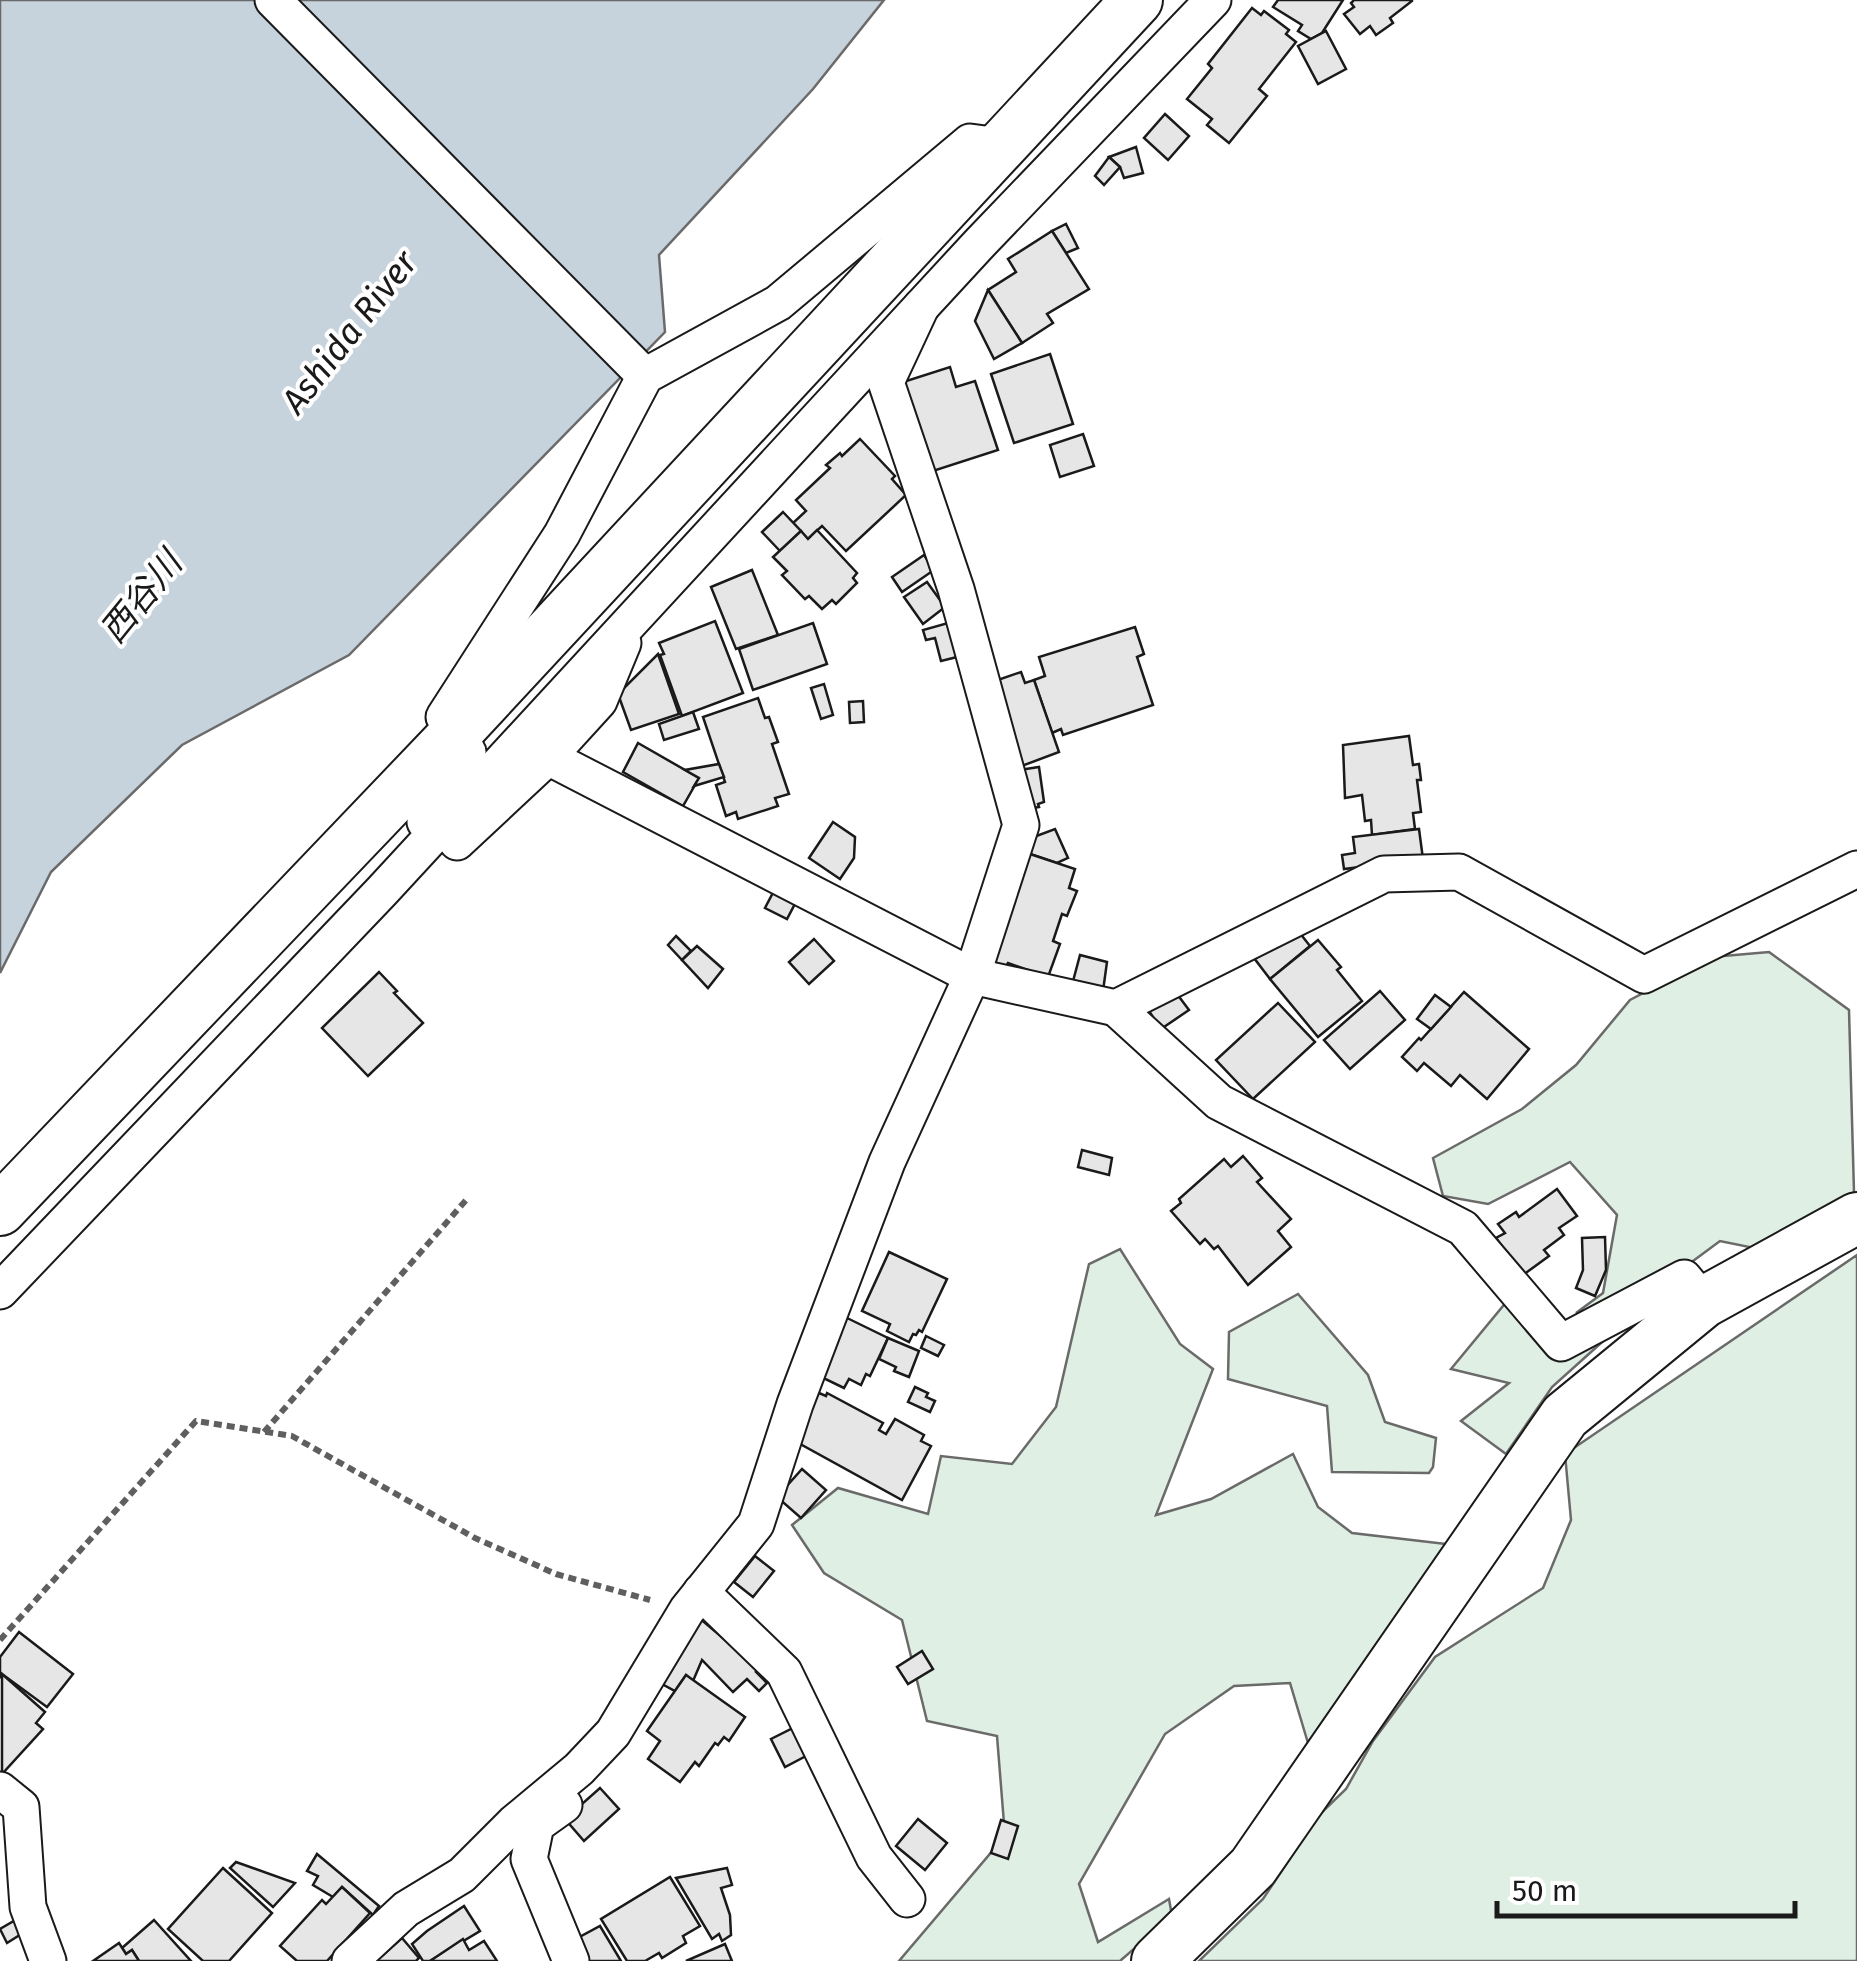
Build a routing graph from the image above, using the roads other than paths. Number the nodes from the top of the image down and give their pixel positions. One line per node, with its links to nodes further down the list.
1 (273, 0): 6 (street)
2 (1137, 0): 4 (street)
3 (1213, 0): 5 (street)
4 (1000, 146): 6 (street); 8 (street)
5 (921, 307): 7 (street); 12 (street)
6 (645, 376): 8 (street)
7 (632, 621): 9 (street); 11 (street)
8 (454, 735): 11 (street); 14 (street)
9 (548, 757): 11 (street); 12 (street)
10 (1857, 869): 13 (street)
11 (382, 892): 16 (street)
12 (972, 976): 13 (street); 18 (street)
13 (1116, 1008): 17 (street)
14 (0, 1210)
15 (1857, 1218): 17 (street)
16 (0, 1291)
17 (1704, 1302): 25 (street)
18 (701, 1592): 19 (street); 21 (street)
19 (578, 1770): 23 (street); 24 (street)
20 (0, 1790): 22 (street)
21 (907, 1898)
22 (48, 1961)
23 (350, 1961)
24 (571, 1961)
25 (1157, 1961)

